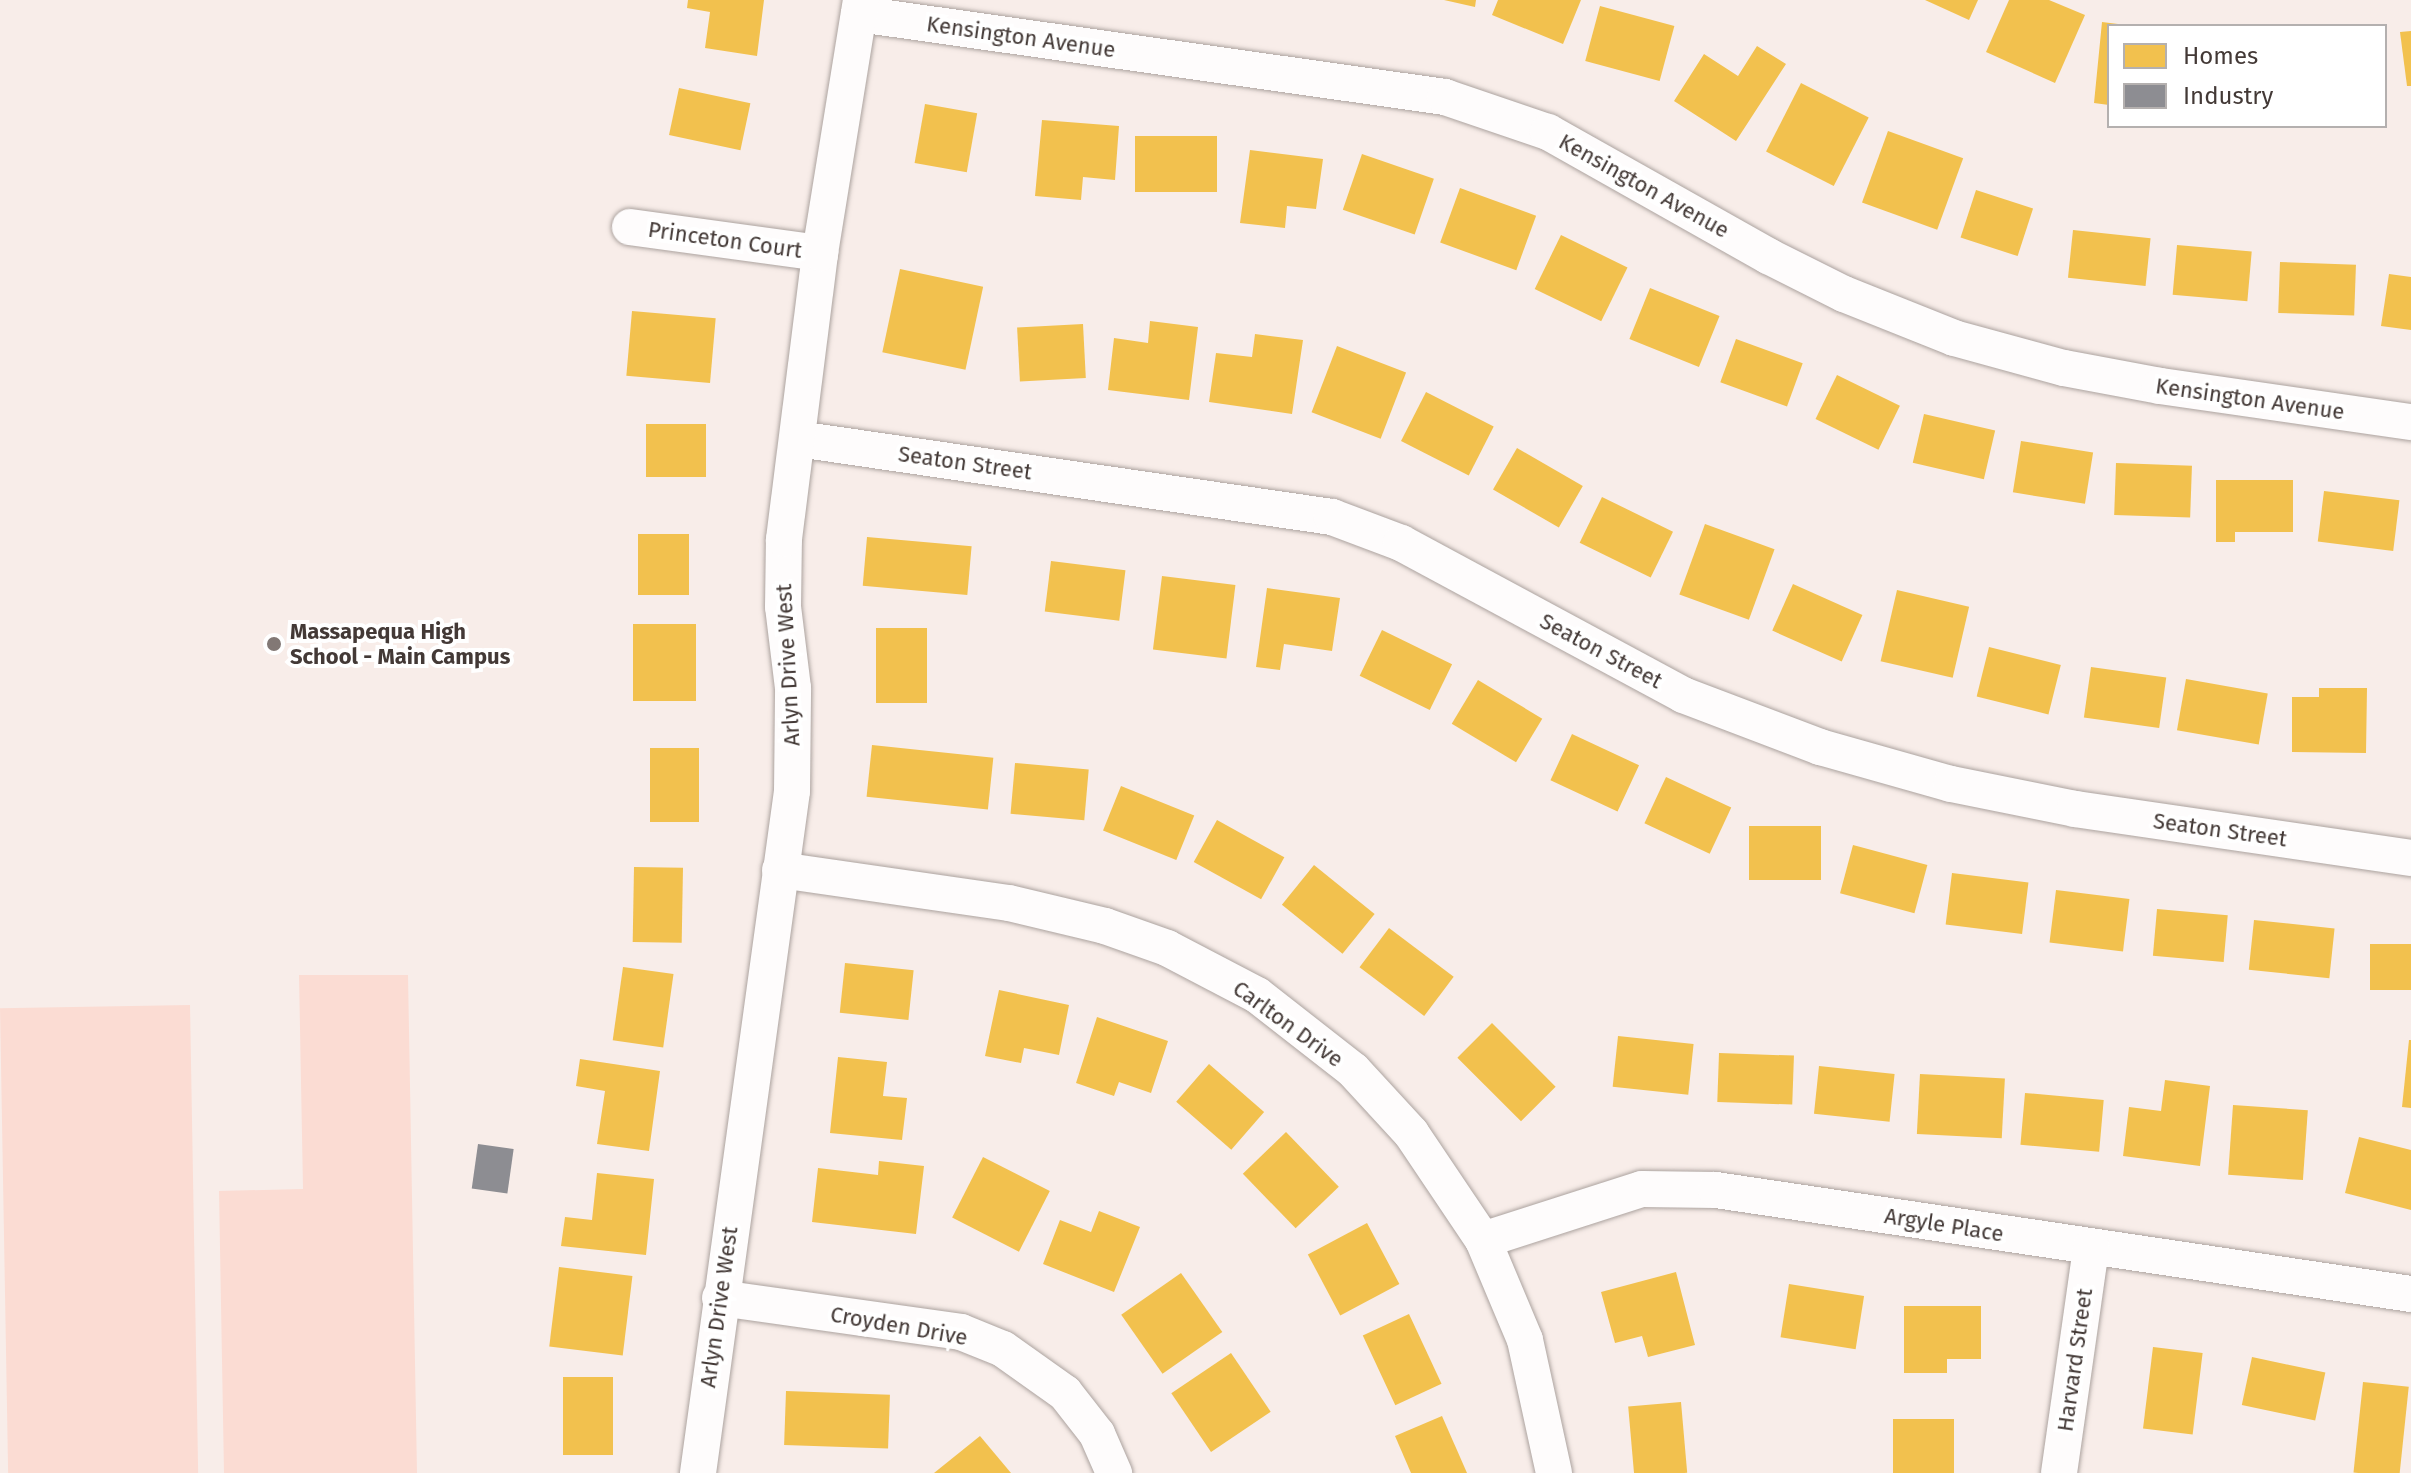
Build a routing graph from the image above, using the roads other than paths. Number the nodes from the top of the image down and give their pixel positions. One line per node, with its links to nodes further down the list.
1 (860, 7): 3 (street, Arlyn Drive West); 4 (street, Kensington Avenue)
2 (630, 227): 3 (street, Princeton Court)
3 (820, 253): 5 (street, Arlyn Drive West)
4 (2411, 422)
5 (798, 439): 6 (street, Seaton Street); 7 (street, Arlyn Drive West)
6 (2411, 858)
7 (780, 870): 8 (street, Carlton Drive); 11 (street, Arlyn Drive West)
8 (1483, 1240): 9 (street, Argyle Place); 14 (street, Carlton Drive)
9 (2091, 1247): 10 (street, Argyle Place); 15 (street, Harvard Street)
10 (2411, 1294)
11 (720, 1298): 12 (street, Arlyn Drive West); 13 (street, Croyden Drive)
12 (698, 1473)
13 (1114, 1473)
14 (1554, 1473)
15 (2059, 1473)

